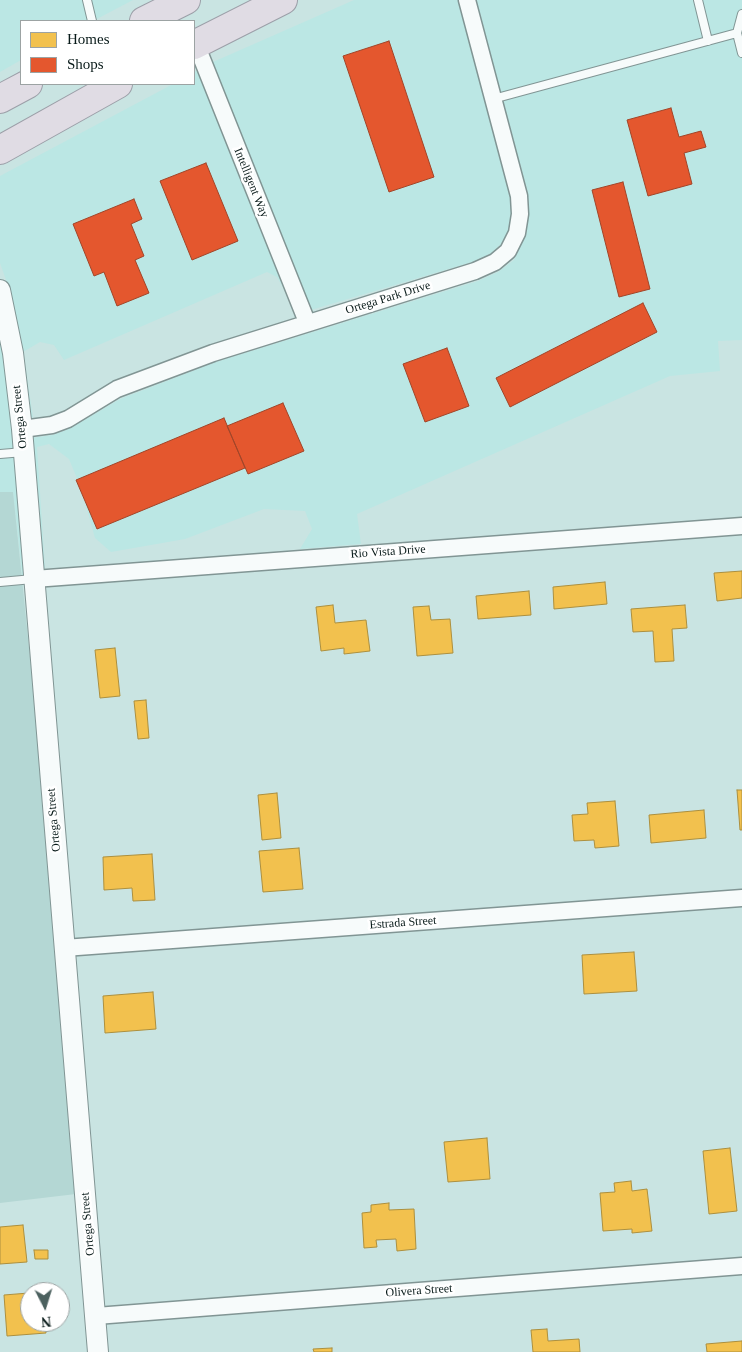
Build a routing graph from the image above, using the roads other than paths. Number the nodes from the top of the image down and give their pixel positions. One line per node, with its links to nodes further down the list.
1 (86, 0): 7 (lane)
2 (283, 0): 11 (highway)
3 (467, 0): 16 (street, Ortega Park Drive)
4 (698, 0): 10 (lane)
5 (176, 2): 8 (highway)
6 (742, 14): 9 (lane)
7 (92, 20)
8 (146, 20)
9 (736, 33): 10 (lane); 12 (lane)
10 (708, 41): 16 (lane)
11 (195, 45): 19 (street, Intelligent Way)
12 (742, 53)
13 (26, 85): 15 (highway)
14 (116, 85): 17 (highway)
15 (0, 99)
16 (494, 99): 19 (street, Ortega Park Drive)
17 (0, 150)
18 (0, 290): 20 (street, Ortega Street)
19 (307, 322): 20 (street, Ortega Park Drive)
20 (22, 429): 21 (street, Ortega Street)
21 (24, 452): 22 (lane); 24 (street, Ortega Street)
22 (0, 454)
23 (742, 526): 24 (street, Rio Vista Drive)
24 (34, 579): 25 (lane); 27 (street, Ortega Street)
25 (0, 582)
26 (742, 898): 27 (street, Estrada Street)
27 (64, 948): 29 (street, Ortega Street)
28 (742, 1266): 29 (street, Olivera Street)
29 (96, 1316): 30 (street, Ortega Street)
30 (98, 1352)

